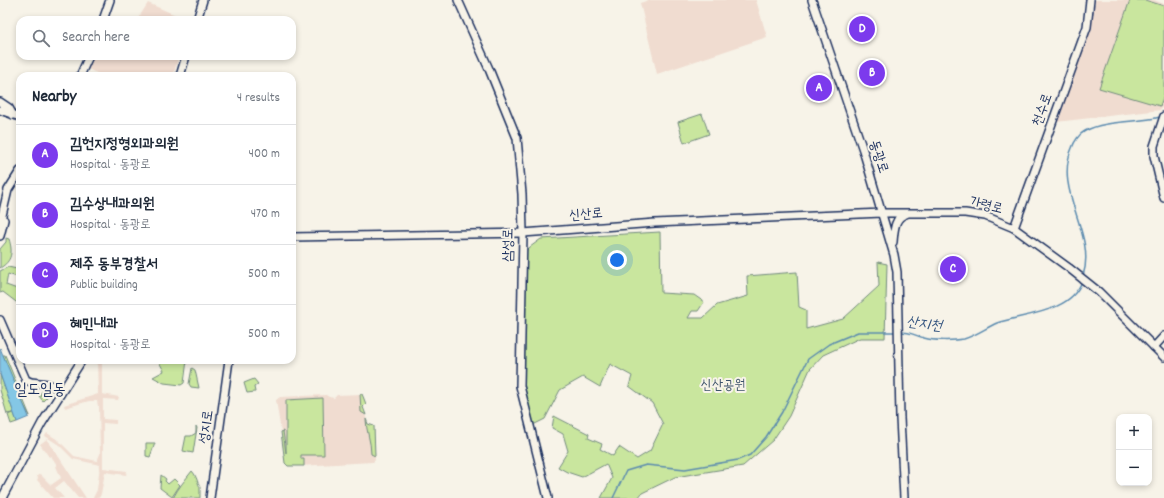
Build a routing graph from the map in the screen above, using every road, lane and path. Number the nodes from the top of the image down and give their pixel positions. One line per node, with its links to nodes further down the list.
1 (110, 0): 6 (main road)
2 (203, 0): 7 (main road)
3 (458, 0): 23 (main road, 삼성로)
4 (812, 0): 19 (main road, 동광로)
5 (1090, 0): 22 (main road, 천수로)
6 (104, 16)
7 (198, 16)
8 (87, 60): 10 (main road)
9 (185, 60): 11 (main road)
10 (82, 72)
11 (181, 72)
12 (0, 102): 14 (main road)
13 (0, 110): 14 (main road)
14 (16, 116)
15 (1164, 116): 18 (main road)
16 (16, 177): 17 (main road)
17 (10, 187): 21 (main road); 24 (main road)
18 (1164, 198)
19 (882, 213): 20 (main road, 가령로); 23 (main road, 신산로); 26 (main road, 동광로)
20 (913, 213): 22 (main road, 가령로); 26 (main road)
21 (0, 224)
22 (1014, 228): 29 (main road, 가령로)
23 (523, 232): 25 (main road, 신산로); 40 (main road, 삼성로)
24 (0, 236)
25 (296, 237)
26 (892, 246): 41 (main road, 동광로)
27 (0, 320): 30 (main road)
28 (1164, 336): 29 (main road)
29 (1154, 347): 31 (main road)
30 (16, 357)
31 (1164, 357)
32 (19, 364): 37 (main road)
33 (76, 364): 36 (main road)
34 (80, 364): 36 (main road)
35 (228, 364): 39 (main road, 성지로)
36 (70, 378): 37 (main road)
37 (62, 390): 38 (main road)
38 (2, 498)
39 (210, 498)
40 (548, 498)
41 (904, 498)

